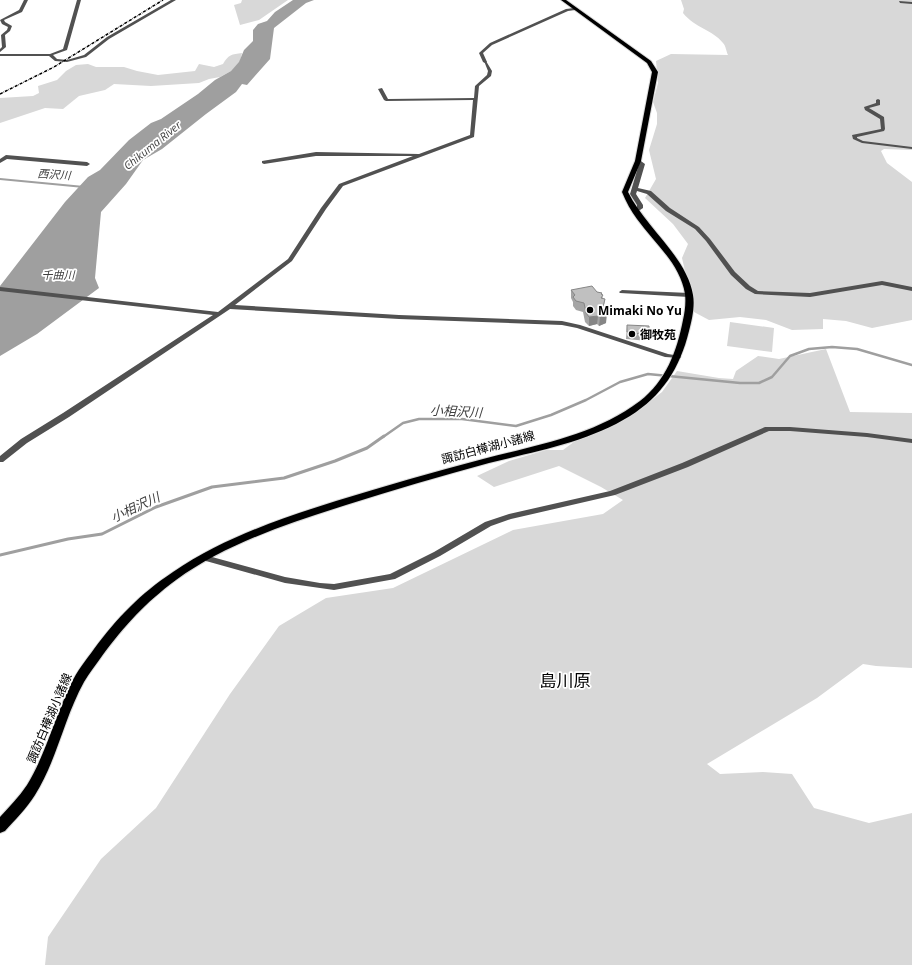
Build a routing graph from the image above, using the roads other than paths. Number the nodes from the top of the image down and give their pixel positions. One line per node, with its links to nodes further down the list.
1 (26, 0): 8 (street)
2 (79, 0): 10 (street)
3 (174, 0): 10 (street)
4 (563, 0): 7 (main road, 諏訪白樺湖小諸線)
5 (900, 2): 6 (street)
6 (912, 3)
7 (574, 9): 12 (street); 18 (main road, 諏訪白樺湖小諸線)
8 (0, 51)
9 (0, 55): 10 (street)
10 (50, 55)
11 (380, 90): 12 (street)
12 (476, 100): 15 (street)
13 (878, 100): 14 (street)
14 (912, 148)
15 (420, 155): 17 (street); 26 (street)
16 (0, 161): 19 (street)
17 (264, 162)
18 (638, 162): 20 (street); 21 (main road, 諏訪白樺湖小諸線)
19 (87, 164)
20 (636, 189): 21 (street); 23 (street)
21 (635, 211): 25 (main road, 諏訪白樺湖小諸線)
22 (0, 289): 27 (street)
23 (912, 289)
24 (622, 292): 25 (street)
25 (689, 295): 28 (main road, 諏訪白樺湖小諸線)
26 (228, 307): 27 (street); 28 (street)
27 (219, 314): 30 (street)
28 (678, 357): 31 (main road, 諏訪白樺湖小諸線)
29 (912, 441): 31 (street)
30 (0, 460)
31 (206, 556): 32 (main road, 諏訪白樺湖小諸線)
32 (0, 827)

